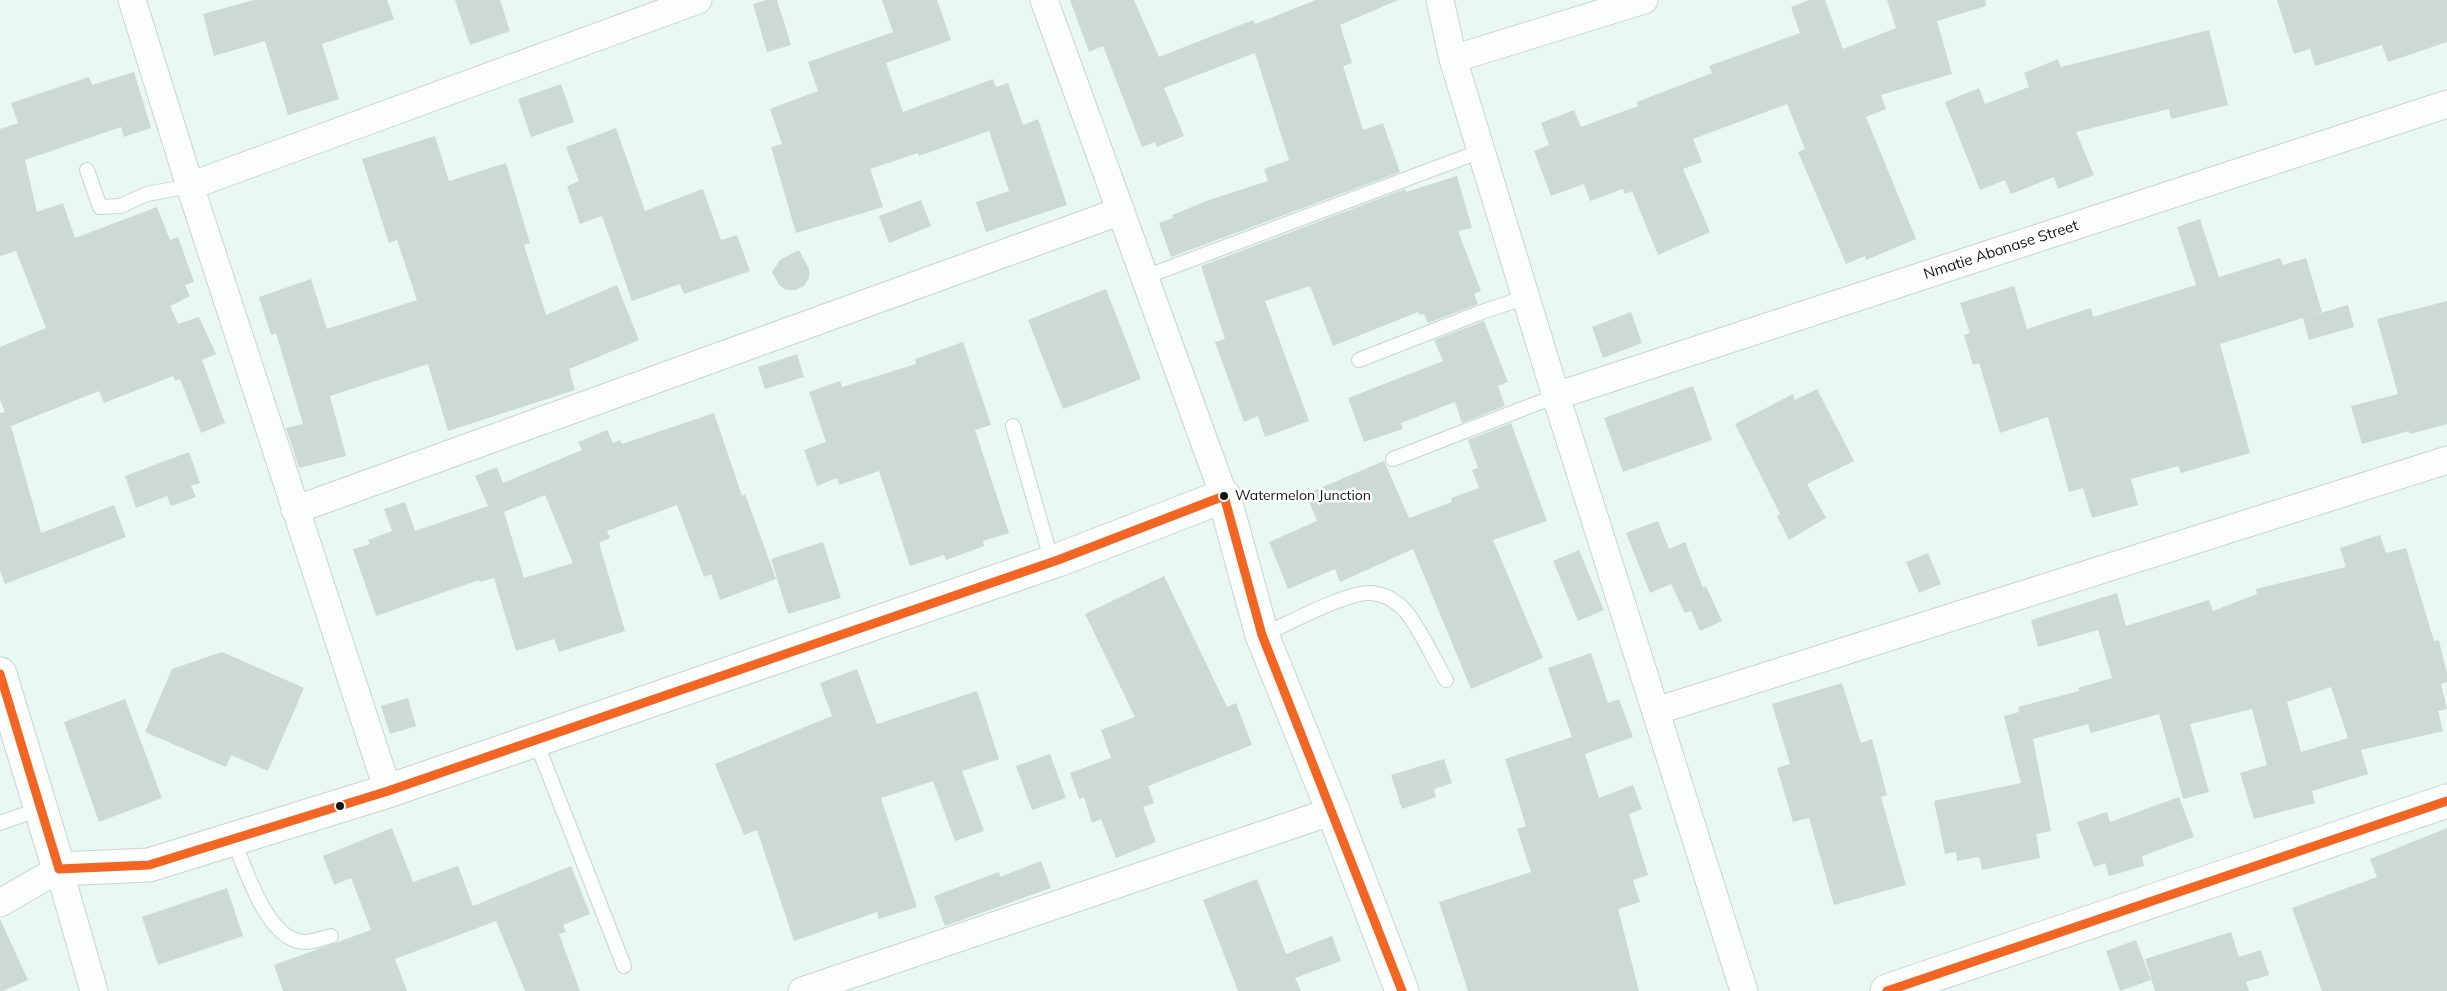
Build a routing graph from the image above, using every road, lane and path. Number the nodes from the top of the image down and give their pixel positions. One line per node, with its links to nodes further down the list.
1 (132, 0): 10 (street)
2 (698, 0): 10 (street)
3 (1044, 0): 11 (street)
4 (1440, 0): 6 (street)
5 (1644, 0): 6 (street)
6 (1453, 59): 8 (street)
7 (2447, 104): 15 (street, Nmatie Abonase Street)
8 (1481, 151): 12 (lane); 13 (street)
9 (87, 170): 10 (lane)
10 (190, 186): 20 (street)
11 (1121, 211): 12 (street); 20 (street)
12 (1145, 278): 19 (street)
13 (1526, 297): 14 (lane); 15 (street)
14 (1359, 360)
15 (1556, 396): 17 (lane); 25 (street)
16 (1013, 426): 21 (lane)
17 (1393, 459)
18 (2447, 460): 25 (street)
19 (1224, 496): 21 (street); 22 (street)
20 (295, 510): 27 (street)
21 (1052, 562): 26 (street)
22 (1262, 635): 24 (lane); 30 (street)
23 (0, 674): 29 (street)
24 (1446, 680)
25 (1656, 711): 40 (street)
26 (535, 739): 27 (street); 36 (lane)
27 (388, 791): 32 (street)
28 (2447, 801): 41 (street)
29 (41, 808): 31 (lane); 33 (street)
30 (1333, 811): 38 (street); 39 (street)
31 (0, 823)
32 (233, 839): 33 (street); 35 (lane)
33 (59, 869): 34 (street); 37 (street)
34 (0, 903)
35 (331, 936)
36 (624, 966)
37 (94, 991)
38 (802, 991)
39 (1402, 991)
40 (1744, 991)
41 (1887, 991)

